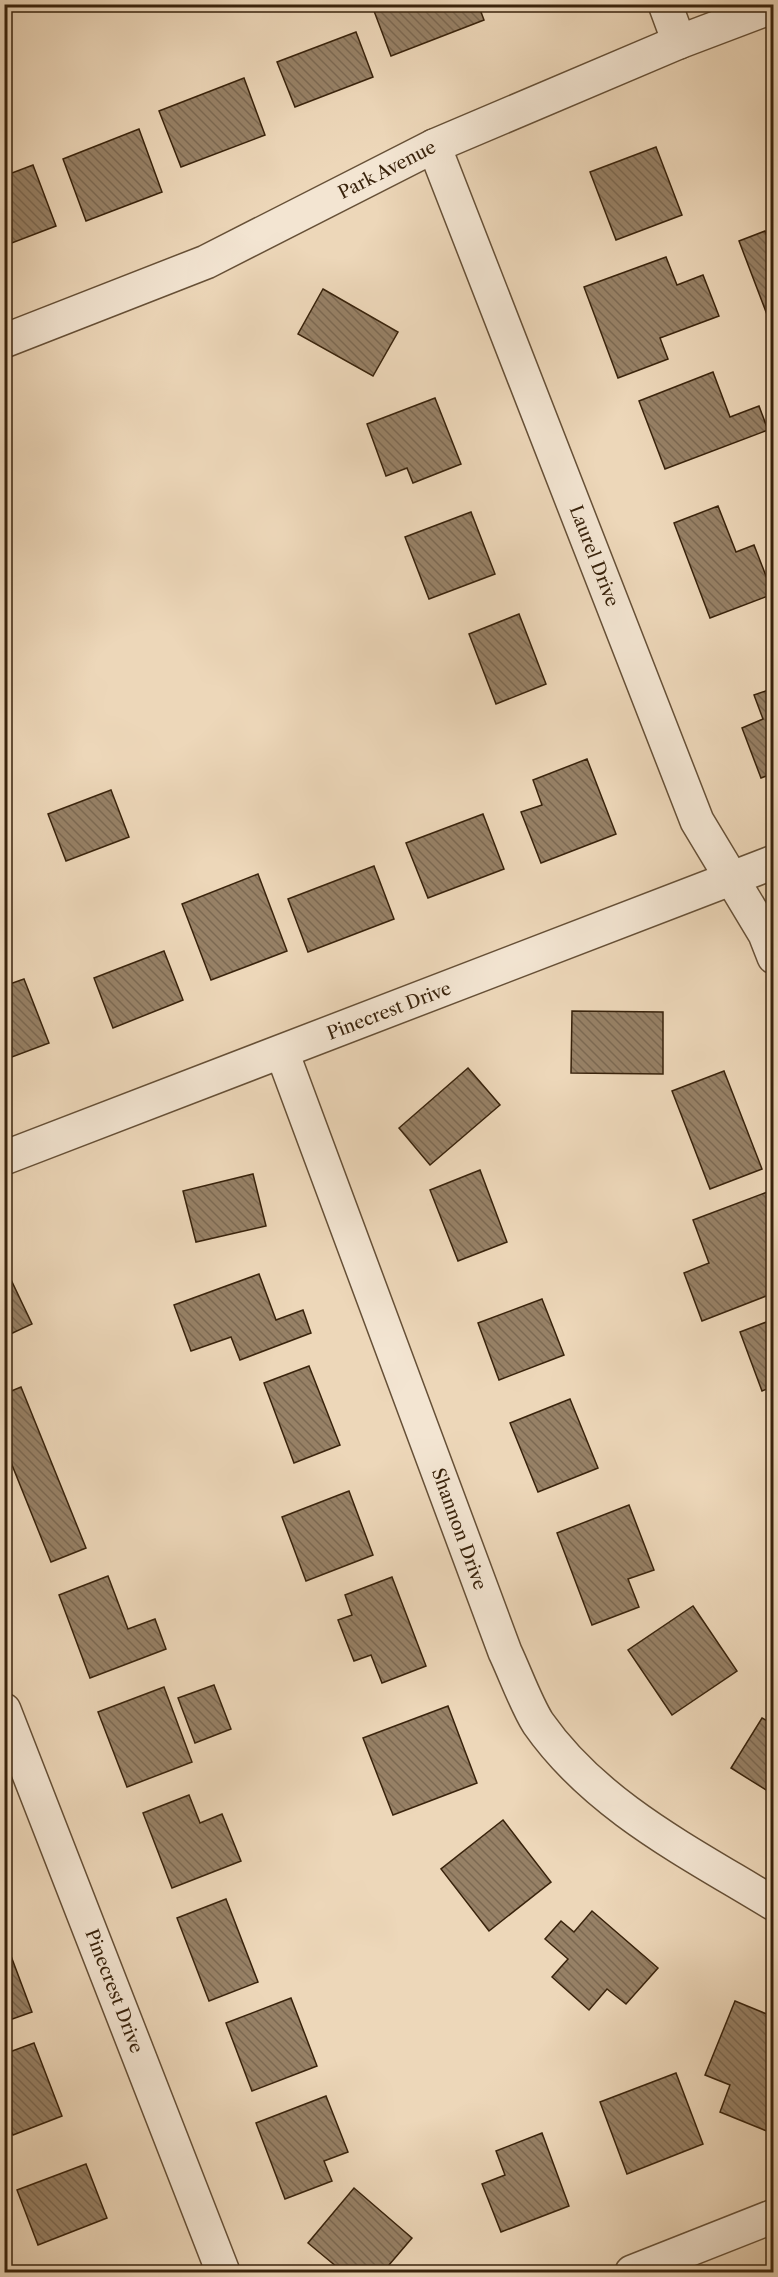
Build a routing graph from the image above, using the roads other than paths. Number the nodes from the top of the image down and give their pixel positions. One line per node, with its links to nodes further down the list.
1 (665, 4): 3 (street)
2 (774, 6): 3 (street, Park Avenue)
3 (679, 42): 4 (street, Park Avenue)
4 (434, 146): 5 (street, Park Avenue); 7 (street, Laurel Drive)
5 (4, 341)
6 (774, 862): 7 (street, Pinecrest Drive)
7 (731, 878): 8 (street, Laurel Drive); 9 (street, Pinecrest Drive)
8 (774, 957)
9 (282, 1052): 10 (street, Pinecrest Drive); 12 (street, Shannon Drive)
10 (4, 1158)
11 (4, 1710): 14 (street, Pinecrest Drive)
12 (774, 1904)
13 (774, 2216): 15 (street)
14 (223, 2272)
15 (632, 2272)

